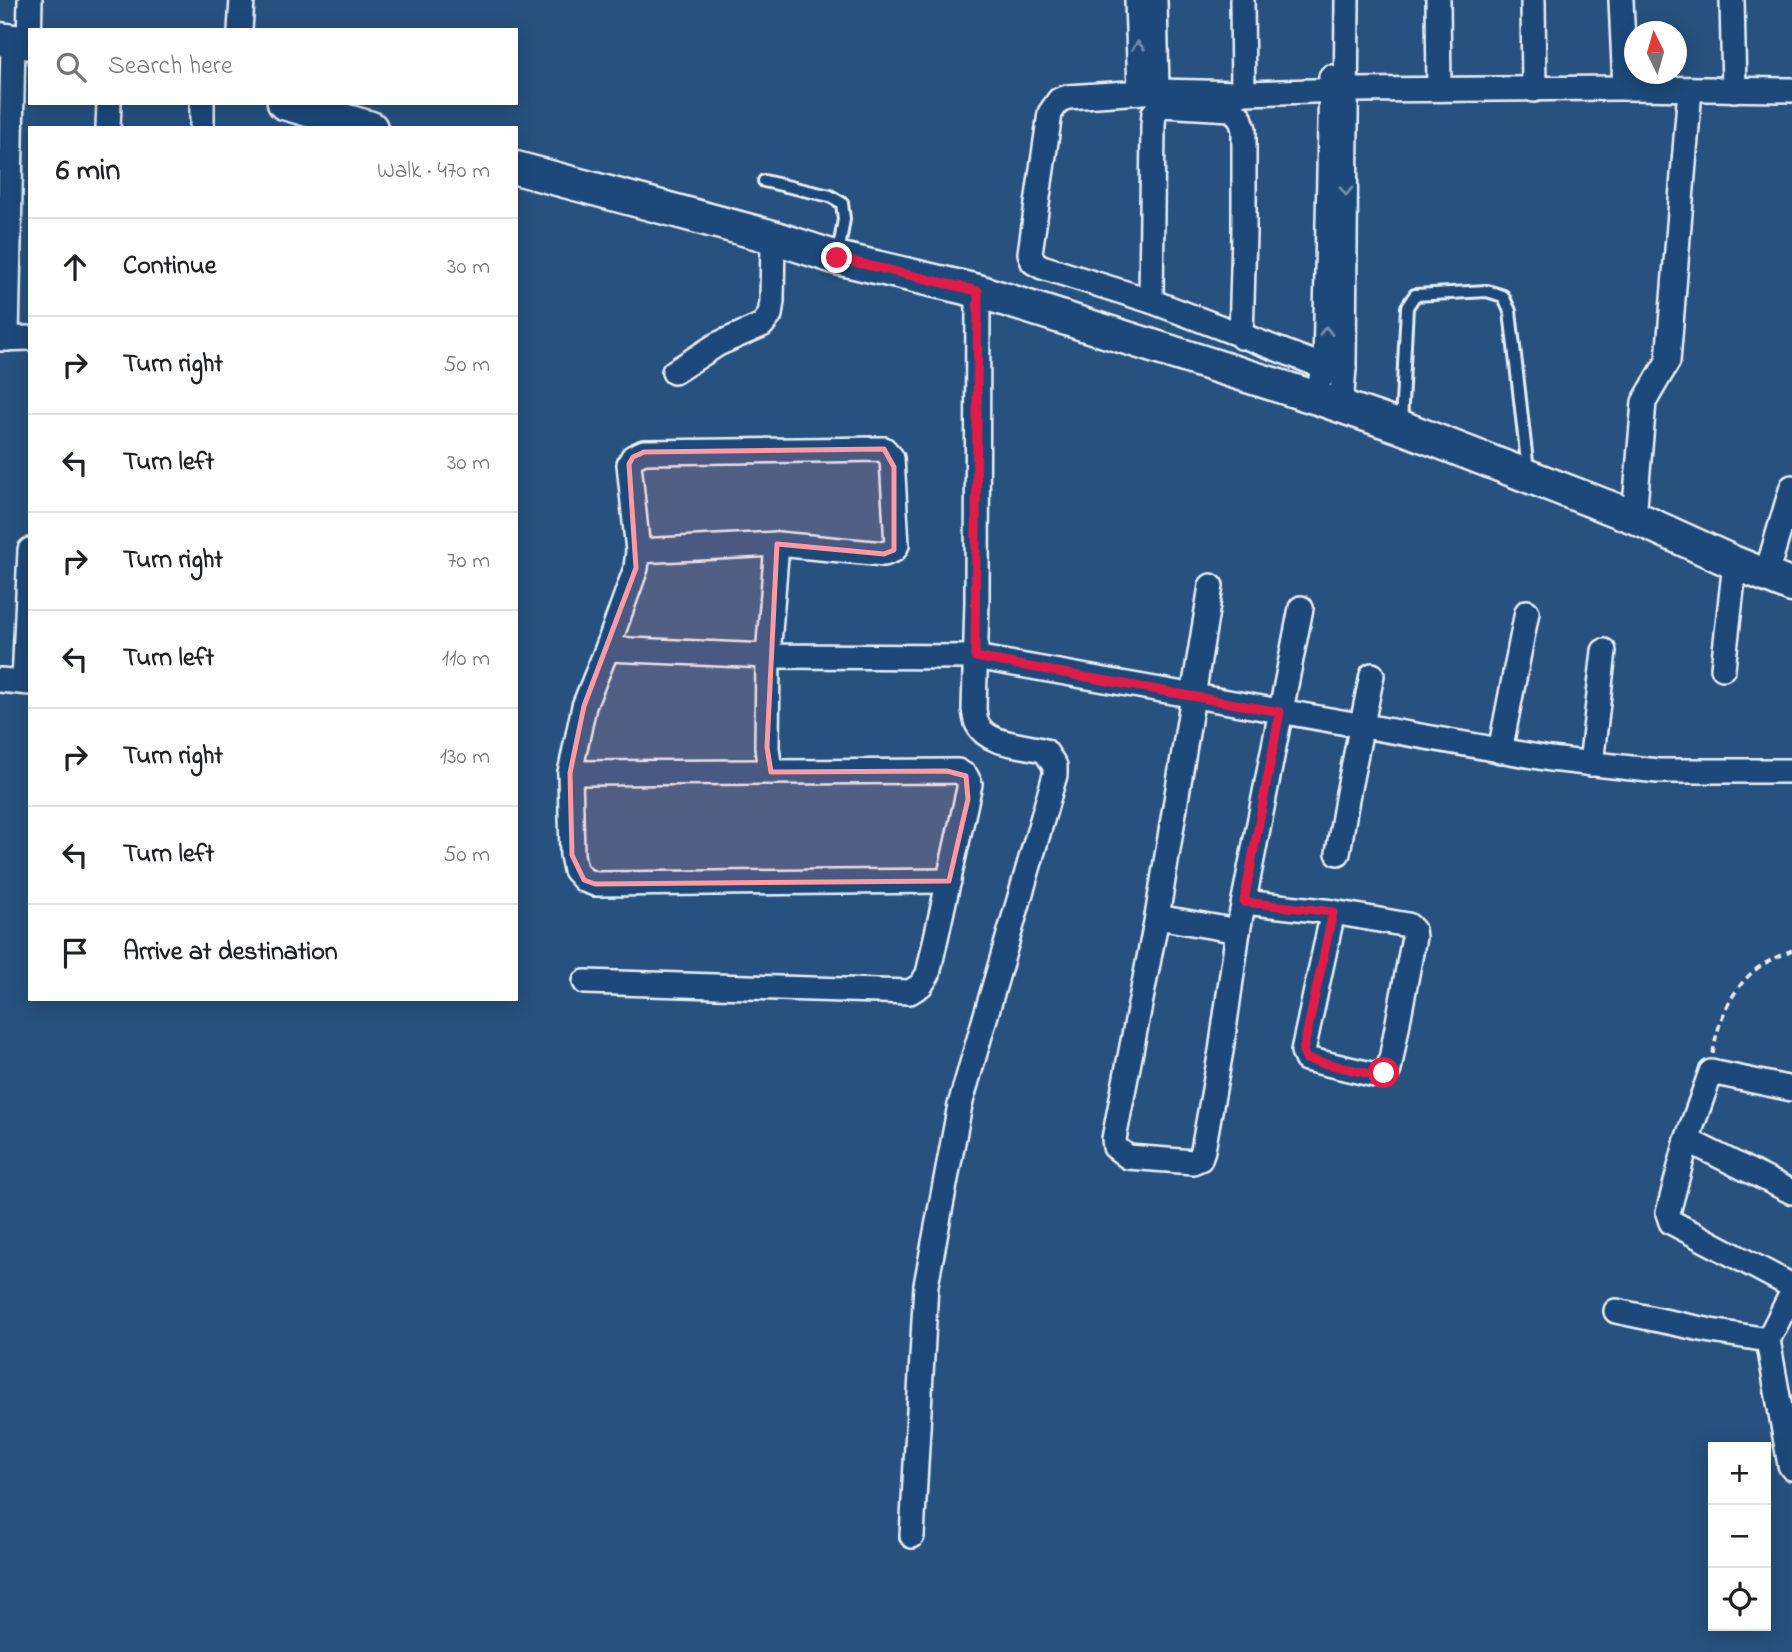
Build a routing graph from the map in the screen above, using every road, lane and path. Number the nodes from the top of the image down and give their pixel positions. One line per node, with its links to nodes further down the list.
1 (30, 0): 13 (street)
2 (242, 0): 12 (street)
3 (1137, 0): 21 (street, one-way to 3)
4 (1155, 0): 21 (street)
5 (1242, 0): 22 (street)
6 (1331, 0): 17 (street)
7 (1346, 0): 17 (street)
8 (1438, 0): 15 (street)
9 (1534, 0): 18 (street)
10 (1621, 0): 14 (street)
11 (1732, 0): 19 (street)
12 (240, 28)
13 (18, 42): 37 (street)
14 (1625, 88): 16 (street); 18 (street)
15 (1438, 89): 17 (street); 18 (street)
16 (1690, 89): 19 (street); 44 (street)
17 (1339, 90): 22 (street); 38 (street)
18 (1534, 90)
19 (1734, 90): 20 (street)
20 (1792, 90)
21 (1148, 92): 22 (street); 34 (street)
22 (1243, 93)
23 (109, 105): 26 (street)
24 (202, 105): 27 (street)
25 (291, 105): 28 (street)
26 (108, 126)
27 (202, 126)
28 (364, 126)
29 (518, 169): 31 (street)
30 (764, 181): 32 (lane)
31 (773, 237): 32 (street); 39 (street)
32 (837, 258): 33 (street)
33 (978, 291): 40 (street); 56 (street)
34 (1152, 301): 35 (street); 35 (street)
35 (1241, 337): 38 (street)
36 (28, 338): 37 (street)
37 (3, 339)
38 (1335, 367): 40 (street)
39 (674, 372)
40 (1329, 402): 41 (street)
41 (1401, 427): 42 (street); 42 (lane)
42 (1529, 477): 44 (street)
43 (1792, 487): 48 (street)
44 (1634, 517): 47 (street)
45 (777, 544): 46 (street); 46 (street); 55 (street)
46 (638, 551): 53 (street)
47 (1734, 563): 48 (street); 57 (street)
48 (1779, 581)
49 (1211, 586): 61 (street)
50 (1301, 608): 62 (street)
51 (1527, 612): 64 (street)
52 (28, 638): 60 (street)
53 (607, 649): 55 (street); 68 (street)
54 (1604, 651): 65 (street)
55 (768, 656): 56 (street); 67 (street)
56 (975, 657): 61 (street); 86 (street)
57 (1723, 668)
58 (1372, 676): 63 (street)
59 (0, 680): 60 (street)
60 (27, 682)
61 (1194, 695): 62 (street); 73 (street)
62 (1280, 712): 63 (street); 71 (street)
63 (1362, 727): 64 (street); 69 (street)
64 (1500, 751): 65 (street)
65 (1591, 764): 66 (street)
66 (1792, 771)
67 (770, 772): 68 (street); 70 (street)
68 (570, 773): 70 (street)
69 (1338, 853)
70 (949, 881): 76 (street)
71 (1244, 902): 72 (street); 74 (street)
72 (1333, 912): 72 (street)
73 (1157, 917): 74 (street); 74 (street)
74 (1238, 931)
75 (1792, 950): 77 (path)
76 (585, 982)
77 (1711, 1072): 78 (street); 79 (street)
78 (1792, 1090)
79 (1688, 1140): 80 (street); 81 (street)
80 (1792, 1192)
81 (1792, 1286)
82 (1792, 1293): 84 (street)
83 (1616, 1311): 84 (street)
84 (1768, 1340): 85 (street)
85 (1792, 1468)
86 (912, 1536)

